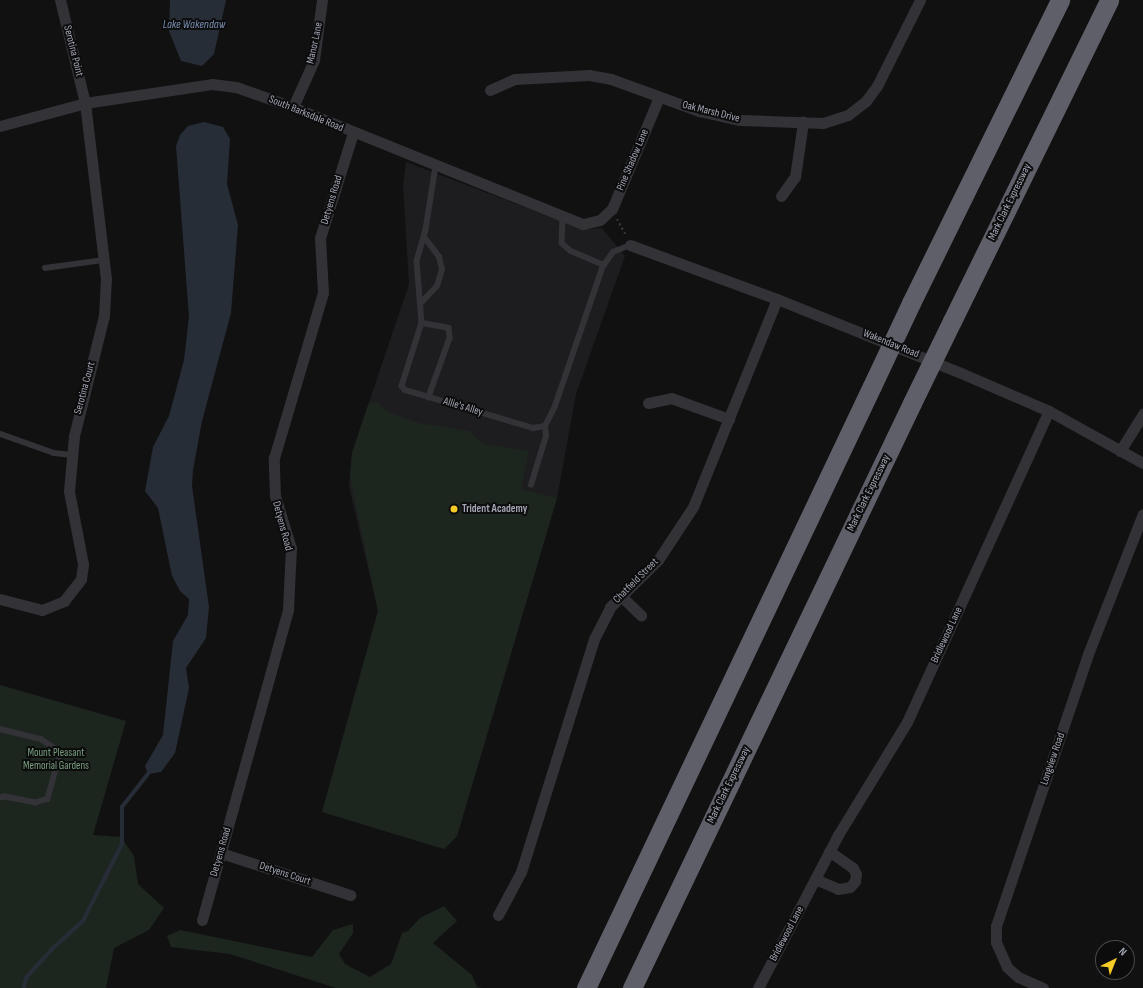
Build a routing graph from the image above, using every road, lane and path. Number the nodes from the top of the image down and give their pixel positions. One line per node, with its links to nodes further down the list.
1 (60, 0): 8 (street, Serotina Point)
2 (322, 0): 9 (street, Manor Lane)
3 (920, 0): 10 (street, Oak Marsh Drive)
4 (1060, 0): 49 (highway, bridge)
5 (1109, 0): 50 (highway, Mark Clark Expressway, bridge)
6 (490, 90): 7 (street, Oak Marsh Drive)
7 (659, 96): 10 (street, Oak Marsh Drive); 15 (street, Pine Shadow Lane)
8 (85, 102): 9 (street, South Barksdale Road); 11 (street, South Barksdale Road); 20 (street, Serotina Court)
9 (294, 107): 12 (street, South Barksdale Road)
10 (803, 122): 14 (street)
11 (0, 126)
12 (353, 133): 13 (street, South Barksdale Road); 44 (street, Detyens Road)
13 (436, 166): 16 (street, South Barksdale Road); 18 (lane, Allie's Alley)
14 (781, 196)
15 (612, 209): 17 (street, Pine Shadow Lane); 19 (path)
16 (562, 216): 17 (street, South Barksdale Road); 21 (lane)
17 (600, 220)
18 (424, 236): 24 (lane, Allie's Alley); 24 (lane)
19 (630, 245): 21 (lane); 23 (street, Wakendaw Road)
20 (104, 260): 22 (lane); 34 (street, Serotina Court)
21 (604, 265): 31 (lane)
22 (45, 268)
23 (777, 299): 28 (street, Wakendaw Road); 30 (street, Chatfield Street)
24 (421, 303): 25 (lane, Allie's Alley)
25 (422, 323): 26 (lane, Allie's Alley); 26 (lane)
26 (429, 397): 31 (lane, Allie's Alley)
27 (648, 403): 30 (street)
28 (1049, 411): 33 (street, Wakendaw Road); 43 (street, Bridlewood Lane)
29 (1143, 414): 33 (street)
30 (729, 419): 38 (street, Chatfield Street)
31 (545, 426): 36 (lane)
32 (1, 434): 34 (lane)
33 (1120, 451): 35 (street, Wakendaw Road)
34 (72, 455): 39 (street, Serotina Court)
35 (1143, 463)
36 (532, 485)
37 (1143, 514): 52 (street, Longview Road)
38 (621, 596): 40 (street); 47 (street, Chatfield Street)
39 (0, 599)
40 (641, 615)
41 (0, 729): 42 (lane)
42 (0, 798)
43 (830, 852): 45 (street, Bridlewood Lane); 45 (street)
44 (221, 853): 46 (street, Detyens Court); 48 (street, Detyens Road)
45 (815, 879): 51 (street, Bridlewood Lane)
46 (350, 895)
47 (498, 915)
48 (202, 920)
49 (586, 988)
50 (632, 988)
51 (758, 988)
52 (1043, 988)

